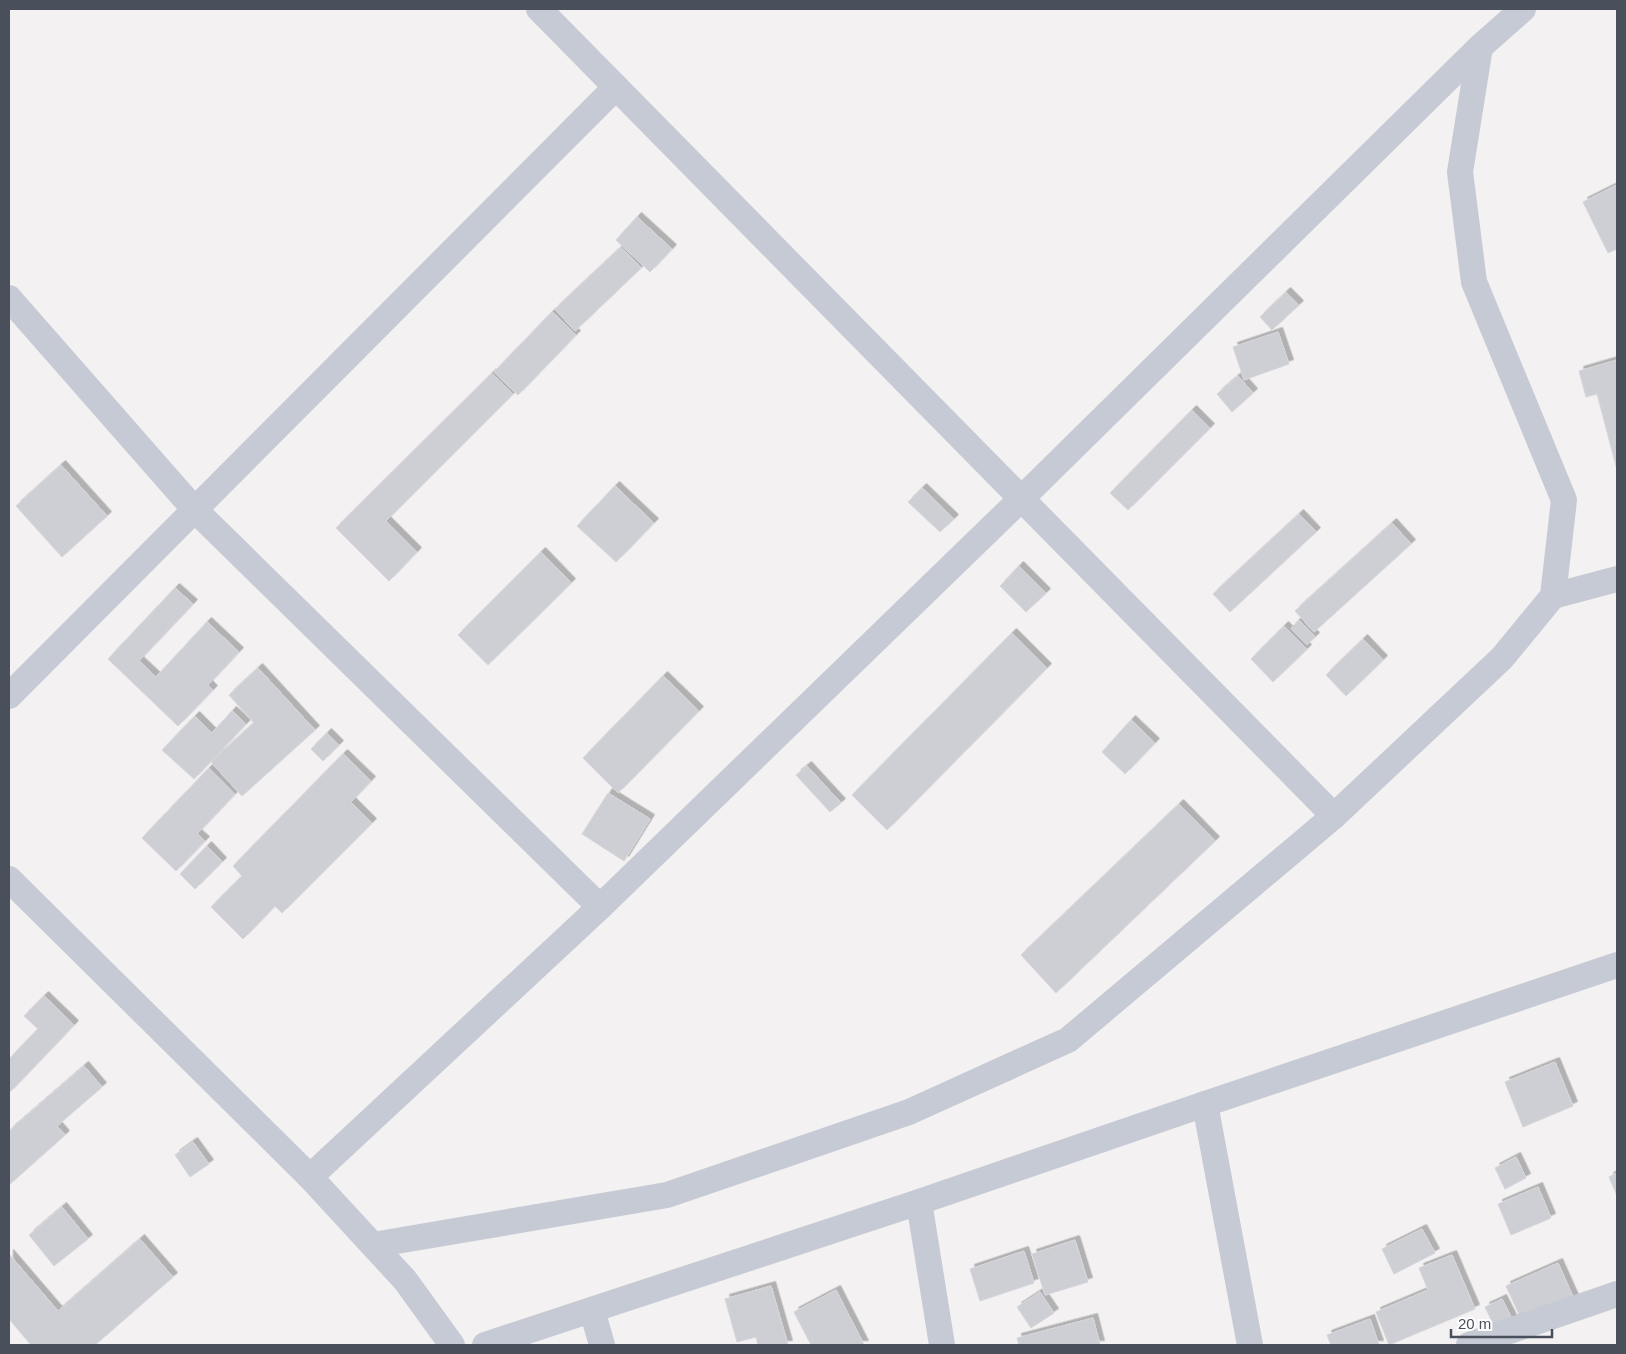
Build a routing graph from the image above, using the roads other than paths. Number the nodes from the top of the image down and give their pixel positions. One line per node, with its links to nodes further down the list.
1 (539, 9): 4 (street)
2 (1524, 9): 3 (street)
3 (1480, 47): 6 (street); 9 (street)
4 (616, 87): 6 (street); 7 (street)
5 (9, 298): 7 (street)
6 (1021, 499): 11 (street); 13 (street)
7 (195, 510): 10 (street); 13 (street)
8 (1617, 579): 9 (street)
9 (1553, 596): 11 (street)
10 (9, 696)
11 (1334, 816): 18 (street)
12 (9, 879): 16 (street)
13 (600, 907): 16 (street)
14 (1617, 965): 15 (street)
15 (1204, 1104): 17 (street); 25 (street)
16 (310, 1177): 18 (street)
17 (919, 1202): 20 (street); 24 (street)
18 (373, 1245): 21 (street)
19 (1617, 1294): 26 (street)
20 (592, 1310): 22 (street); 23 (street)
21 (452, 1345)
22 (485, 1345)
23 (602, 1345)
24 (942, 1345)
25 (1250, 1345)
26 (1470, 1345)

